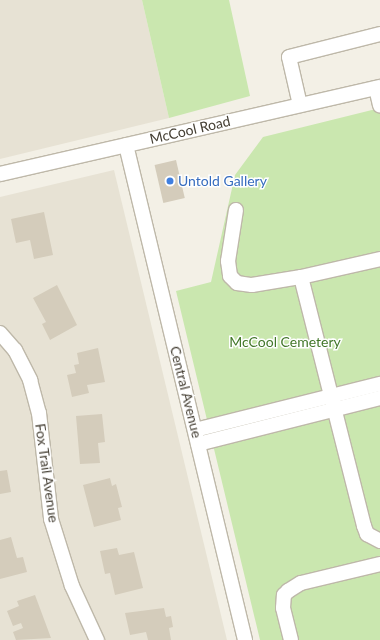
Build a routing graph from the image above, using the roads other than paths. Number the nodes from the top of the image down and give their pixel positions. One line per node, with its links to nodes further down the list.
1 (380, 34): 3 (street)
2 (378, 88): 3 (street, McCool Road); 4 (street)
3 (300, 105): 5 (street, McCool Road)
4 (380, 106)
5 (126, 145): 6 (street, McCool Road); 14 (street, Central Avenue)
6 (0, 174)
7 (236, 210): 9 (street)
8 (380, 258): 9 (street)
9 (301, 277): 13 (street)
10 (0, 333): 18 (street, Fox Trail Avenue)
11 (380, 384): 13 (street)
12 (380, 398): 13 (street)
13 (333, 403): 14 (street); 15 (street); 16 (street)
14 (195, 430): 15 (street, Central Avenue)
15 (198, 444): 19 (street, Central Avenue)
16 (380, 541)
17 (380, 564): 20 (street)
18 (97, 640)
19 (245, 640)
20 (291, 640)

